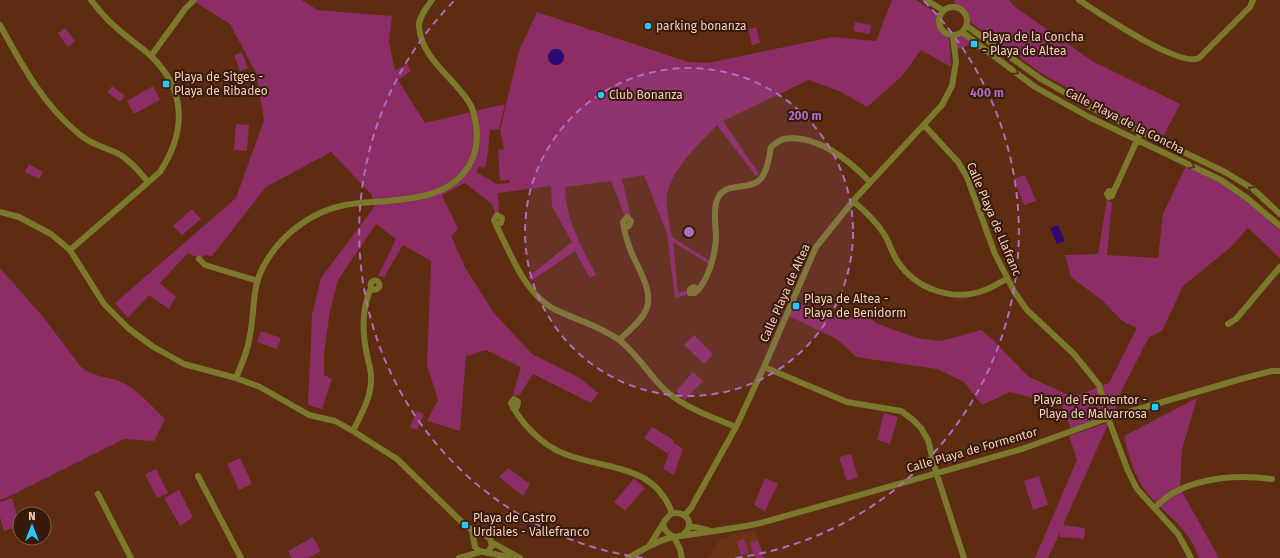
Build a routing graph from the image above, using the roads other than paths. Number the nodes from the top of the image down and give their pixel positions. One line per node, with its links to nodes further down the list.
1 (92, 0): 14 (street)
2 (194, 0): 14 (street)
3 (432, 0): 31 (street)
4 (926, 0): 9 (street)
5 (950, 0): 8 (street)
6 (1079, 0): 7 (street)
7 (1253, 0)
8 (953, 7): 9 (street); 11 (street)
9 (943, 10): 13 (street)
10 (0, 25): 18 (street)
11 (967, 26): 12 (street); 16 (street, Calle Playa de la Concha)
12 (962, 32): 13 (street); 17 (street, Calle Playa de la Concha, one-way to 17)
13 (953, 36): 15 (street, Calle Playa de Altea)
14 (151, 56): 18 (street)
15 (924, 126): 19 (street, Calle Playa de Altea); 30 (street, Calle Playa de Llafranc)
16 (1142, 131): 17 (street); 23 (street, Calle Playa de la Concha, one-way to 16)
17 (1138, 140): 20 (street); 25 (street, Calle Playa de la Concha, one-way to 25)
18 (148, 182): 27 (street)
19 (870, 182): 21 (street, Calle Playa de Altea); 33 (street)
20 (1113, 193)
21 (853, 201): 30 (street); 36 (street, Calle Playa de Altea)
22 (0, 212): 27 (street)
23 (1280, 214)
24 (496, 225): 35 (street)
25 (1280, 226)
26 (624, 228): 35 (street)
27 (70, 250): 38 (street)
28 (199, 259): 31 (street)
29 (1280, 267): 34 (street)
30 (1007, 278): 40 (street, Calle Playa de Llafranc)
31 (258, 281): 38 (street)
32 (371, 288): 42 (street)
33 (698, 290)
34 (1228, 324)
35 (619, 340): 41 (street)
36 (764, 367): 41 (street, Calle Playa de Altea); 43 (street)
37 (1280, 372): 40 (street, Calle Playa de Formentor)
38 (236, 378): 42 (street)
39 (513, 408): 48 (street)
40 (1108, 418): 43 (street, Calle Playa de Formentor); 47 (street, Calle Playa de Llafranc)
41 (736, 427): 49 (street, Calle Playa de Altea)
42 (353, 430): 52 (street)
43 (936, 472): 53 (street, Calle Playa de Formentor); 69 (street)
44 (198, 476): 64 (street)
45 (1272, 479): 47 (street)
46 (98, 494): 63 (street)
47 (1154, 508): 70 (street, Calle Playa de Llafranc)
48 (672, 513): 49 (street); 50 (street)
49 (685, 515): 51 (street)
50 (664, 525): 56 (street); 58 (street)
51 (689, 526): 53 (street, Calle Playa de Formentor); 55 (street)
52 (472, 530): 54 (street); 59 (street)
53 (715, 531): 55 (street, Calle Playa de Formentor)
54 (482, 536): 57 (street); 59 (street)
55 (682, 536): 56 (street, Calle Playa de Formentor); 60 (street)
56 (674, 537): 58 (street, Calle Playa de Formentor); 60 (street)
57 (493, 544): 61 (street); 66 (street)
58 (649, 546): 67 (street, Calle Playa de Formentor)
59 (477, 548): 61 (street); 62 (street)
60 (680, 549): 68 (street)
61 (487, 552): 65 (street)
62 (461, 557)
63 (131, 558)
64 (241, 558)
65 (513, 558)
66 (520, 558)
67 (628, 558)
68 (682, 558)
69 (964, 558)
70 (1190, 558)

